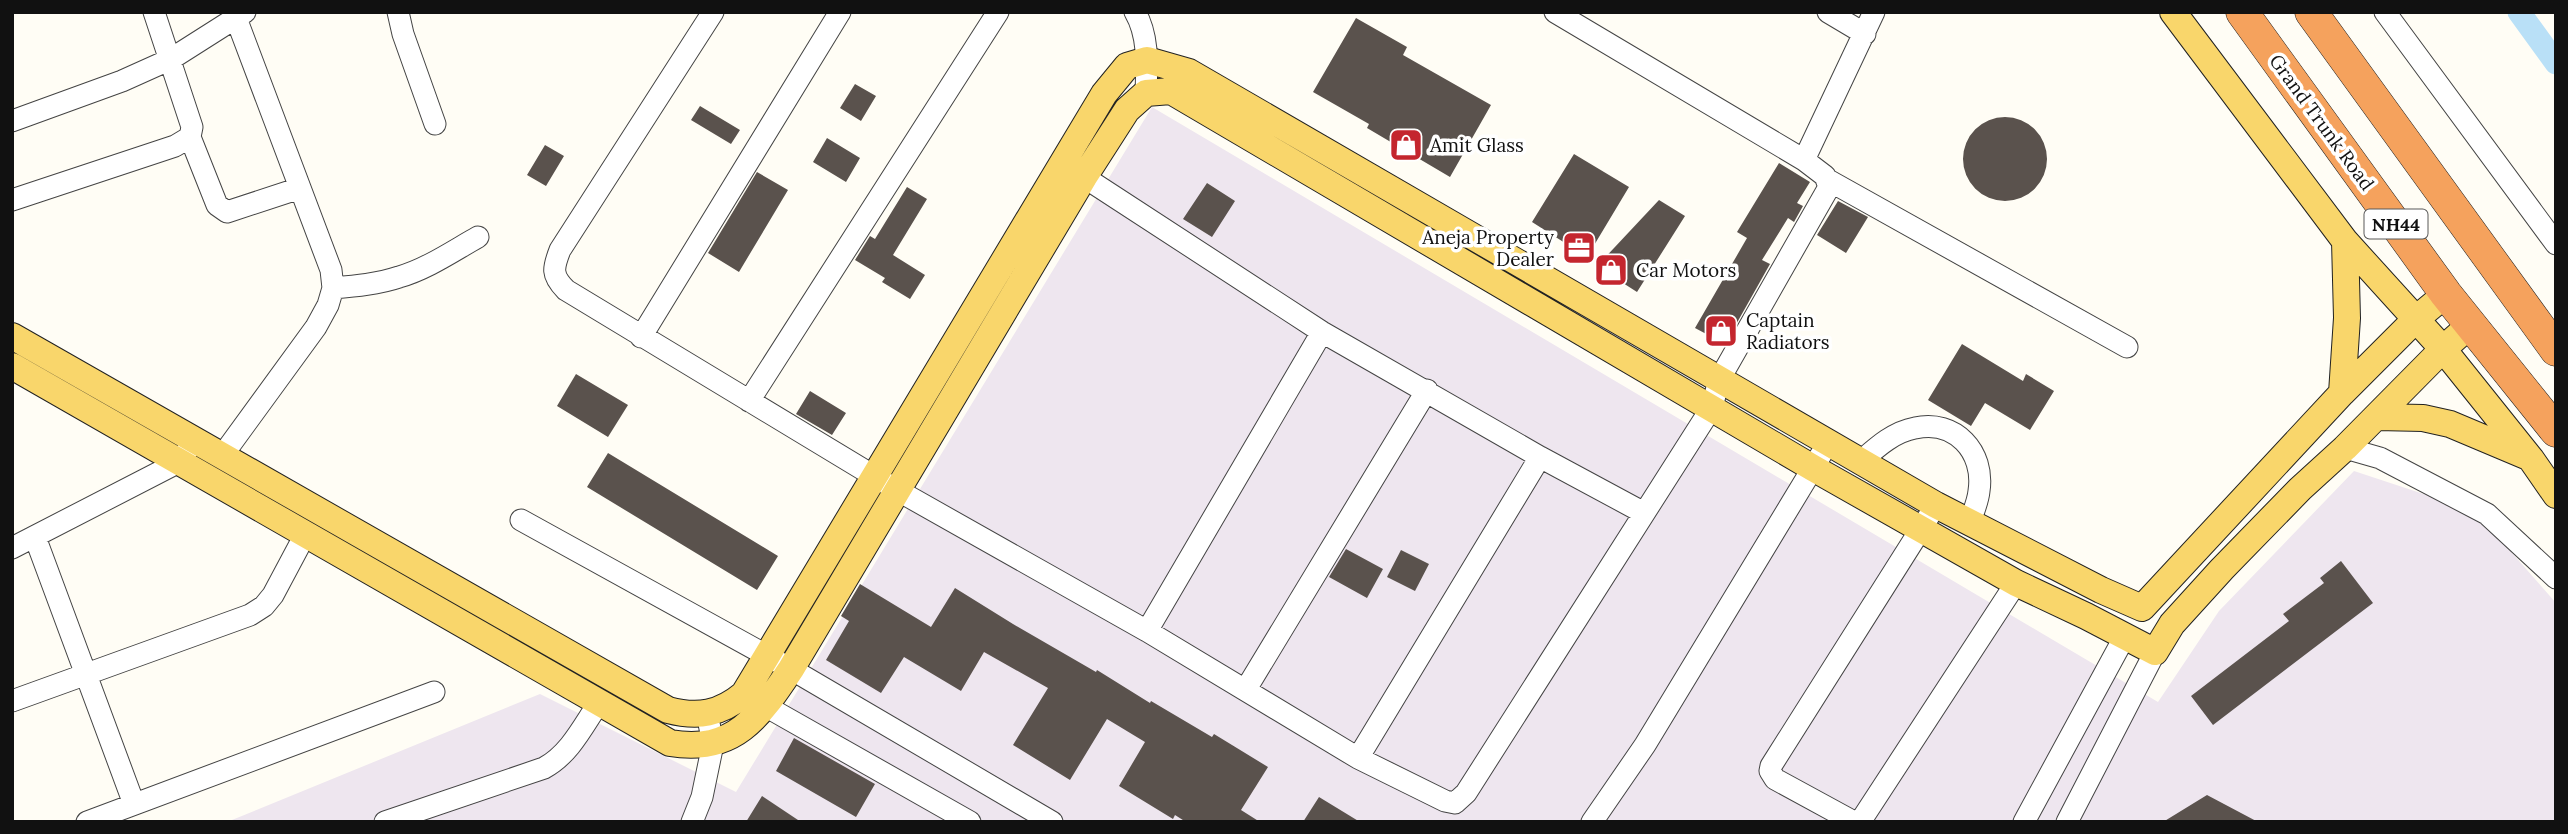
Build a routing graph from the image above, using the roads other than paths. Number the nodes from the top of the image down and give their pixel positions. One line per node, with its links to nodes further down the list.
1 (154, 12): 16 (street)
2 (398, 12): 20 (street)
3 (713, 12): 36 (street)
4 (840, 12): 36 (street)
5 (998, 12): 44 (street)
6 (1135, 12): 17 (street)
7 (1555, 12): 22 (street)
8 (1828, 12): 15 (street)
9 (1874, 12): 15 (street)
10 (2173, 12): 28 (main road)
11 (2242, 12): 31 (highway, Grand Trunk Road / NH44)
12 (2311, 12): 39 (highway, NH44)
13 (2385, 12): 29 (street)
14 (241, 15): 16 (street); 25 (street)
15 (1865, 34): 22 (street)
16 (171, 59): 19 (street); 21 (street)
17 (1147, 60): 18 (street); 41 (main road); 57 (main road)
18 (1146, 93): 23 (main road); 45 (main road)
19 (12, 121)
20 (435, 124)
21 (190, 137): 25 (street); 26 (street)
22 (1804, 160): 24 (street)
23 (1084, 177): 34 (street); 58 (main road)
24 (1828, 180): 37 (street); 41 (street)
25 (300, 188): 30 (street)
26 (12, 201)
27 (478, 237): 30 (street)
28 (2345, 242): 32 (main road); 43 (main road)
29 (2556, 244)
30 (333, 288): 51 (street)
31 (2446, 293): 32 (main road); 33 (highway, Grand Trunk Road / NH44)
32 (2416, 319): 38 (main road); 43 (main road)
33 (2470, 324): 38 (main road); 47 (highway, Grand Trunk Road / NH44)
34 (1322, 332): 42 (street); 72 (street)
35 (12, 336): 48 (main road)
36 (641, 337): 44 (street)
37 (2127, 347)
38 (2443, 349): 46 (main road); 53 (main road)
39 (2556, 350)
40 (12, 366): 55 (main road)
41 (1719, 380): 45 (street); 49 (main road)
42 (1427, 390): 52 (street); 78 (street)
43 (2342, 393): 70 (main road)
44 (750, 401): 57 (street)
45 (1712, 407): 56 (main road); 61 (street)
46 (2377, 417): 50 (main road); 53 (main road)
47 (2556, 431)
48 (195, 440): 51 (main road); 55 (street)
49 (1828, 443): 54 (main road); 56 (street)
50 (2344, 448): 68 (street); 71 (main road)
51 (222, 456): 83 (main road)
52 (1541, 457): 61 (street); 85 (street)
53 (2531, 458): 59 (main road)
54 (1860, 461): 60 (main road); 63 (street)
55 (178, 462): 65 (main road); 66 (street)
56 (1813, 468): 64 (main road); 92 (street)
57 (875, 476): 58 (street); 75 (main road)
58 (897, 490): 72 (street); 76 (main road)
59 (2556, 495)
60 (1936, 505): 63 (main road); 64 (street)
61 (1644, 513): 85 (street)
62 (521, 520): 75 (street)
63 (1970, 522): 70 (main road)
64 (1923, 529): 69 (main road); 93 (street)
65 (306, 533): 77 (street); 82 (main road)
66 (35, 537): 67 (street); 77 (street)
67 (12, 548)
68 (2556, 578)
69 (2017, 583): 73 (main road); 94 (street)
70 (2142, 608): 71 (main road); 73 (main road)
71 (2172, 624): 74 (main road)
72 (1147, 631): 78 (street)
73 (2125, 636): 74 (main road); 95 (street)
74 (2155, 653): 96 (street)
75 (766, 656): 76 (street); 80 (main road)
76 (791, 669): 80 (main road); 91 (street)
77 (87, 674): 81 (street); 86 (street)
78 (1246, 689): 85 (street)
79 (434, 692): 86 (street)
80 (755, 700): 83 (main road); 84 (main road); 90 (street)
81 (12, 701)
82 (600, 701): 84 (main road); 88 (street)
83 (706, 713): 84 (street)
84 (713, 744): 89 (street)
85 (1358, 758)
86 (134, 804): 87 (street)
87 (87, 822)
88 (385, 822)
89 (692, 822)
90 (970, 822)
91 (1052, 822)
92 (1592, 822)
93 (1854, 822)
94 (1860, 822)
95 (2024, 822)
96 (2067, 822)

